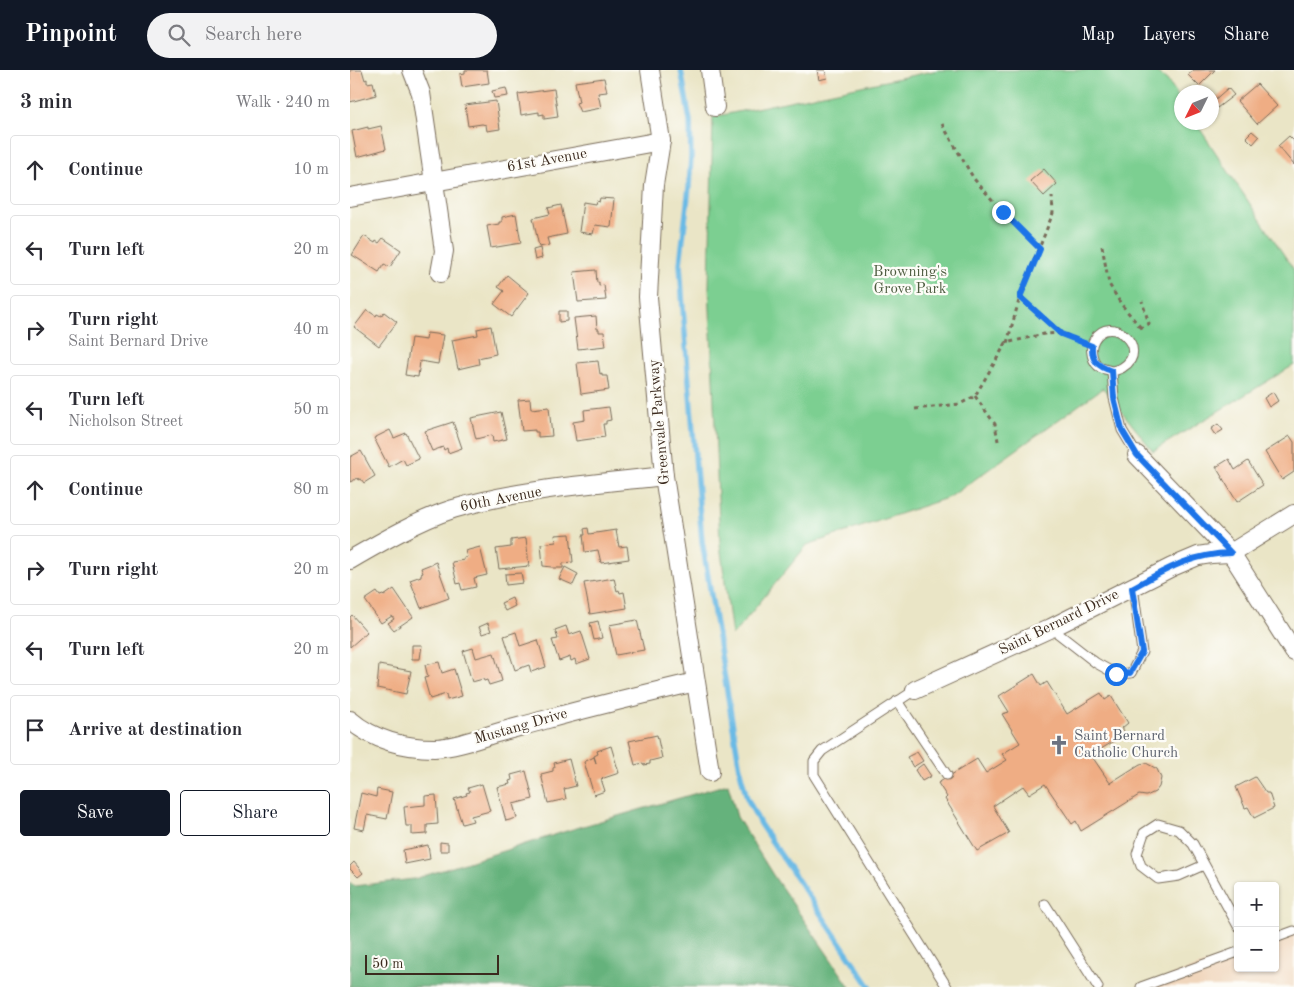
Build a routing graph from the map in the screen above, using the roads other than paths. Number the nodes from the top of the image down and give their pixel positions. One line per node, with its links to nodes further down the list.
1 (412, 70): 6 (street)
2 (650, 70): 5 (street, Greenvale Parkway)
3 (710, 70): 4 (street)
4 (715, 106)
5 (661, 141): 6 (street, 61st Avenue); 11 (street, Greenvale Parkway)
6 (434, 181): 7 (street, 61st Avenue); 8 (street)
7 (350, 197)
8 (440, 273)
9 (1112, 371): 9 (lane); 10 (lane)
10 (1137, 455): 13 (street)
11 (664, 476): 14 (street, 60th Avenue); 18 (street, Greenvale Parkway)
12 (1294, 514): 13 (street)
13 (1231, 553): 15 (street, Saint Bernard Drive); 17 (street)
14 (350, 560)
15 (1132, 588): 16 (street, Saint Bernard Drive); 16 (lane)
16 (1051, 628): 19 (street, Saint Bernard Drive)
17 (1294, 652)
18 (695, 682): 21 (street, Mustang Drive); 22 (street, Greenvale Parkway)
19 (915, 690): 20 (lane)
20 (898, 701): 23 (lane); 30 (lane)
21 (350, 720)
22 (710, 772)
23 (947, 775)
24 (1204, 865): 24 (lane); 26 (lane)
25 (1044, 904): 31 (lane)
26 (1234, 919)
27 (1294, 931): 28 (lane)
28 (1279, 937)
29 (1234, 953): 32 (lane)
30 (947, 987)
31 (1098, 987)
32 (1141, 987)

